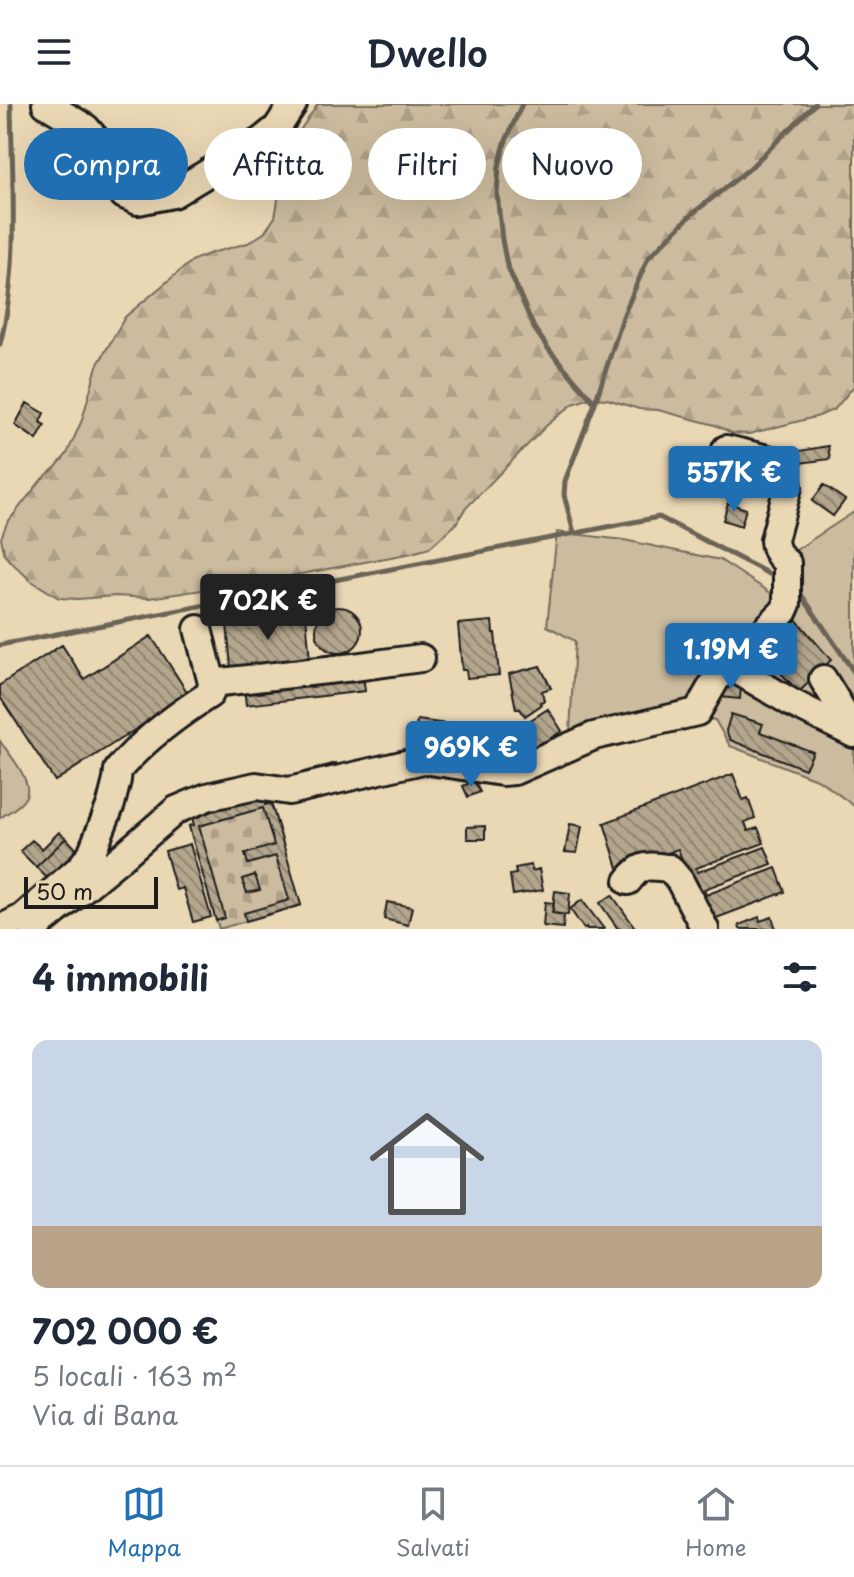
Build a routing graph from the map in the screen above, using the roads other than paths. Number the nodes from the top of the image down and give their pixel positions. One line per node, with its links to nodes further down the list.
1 (46, 104): 2 (street)
2 (293, 104)
3 (726, 449): 6 (street)
4 (198, 629): 8 (street)
5 (421, 658): 8 (street)
6 (730, 666): 9 (street); 12 (street)
7 (823, 679): 9 (street)
8 (212, 683): 11 (street)
9 (854, 732)
10 (628, 881): 13 (street)
11 (0, 929)
12 (34, 929)
13 (705, 929)

